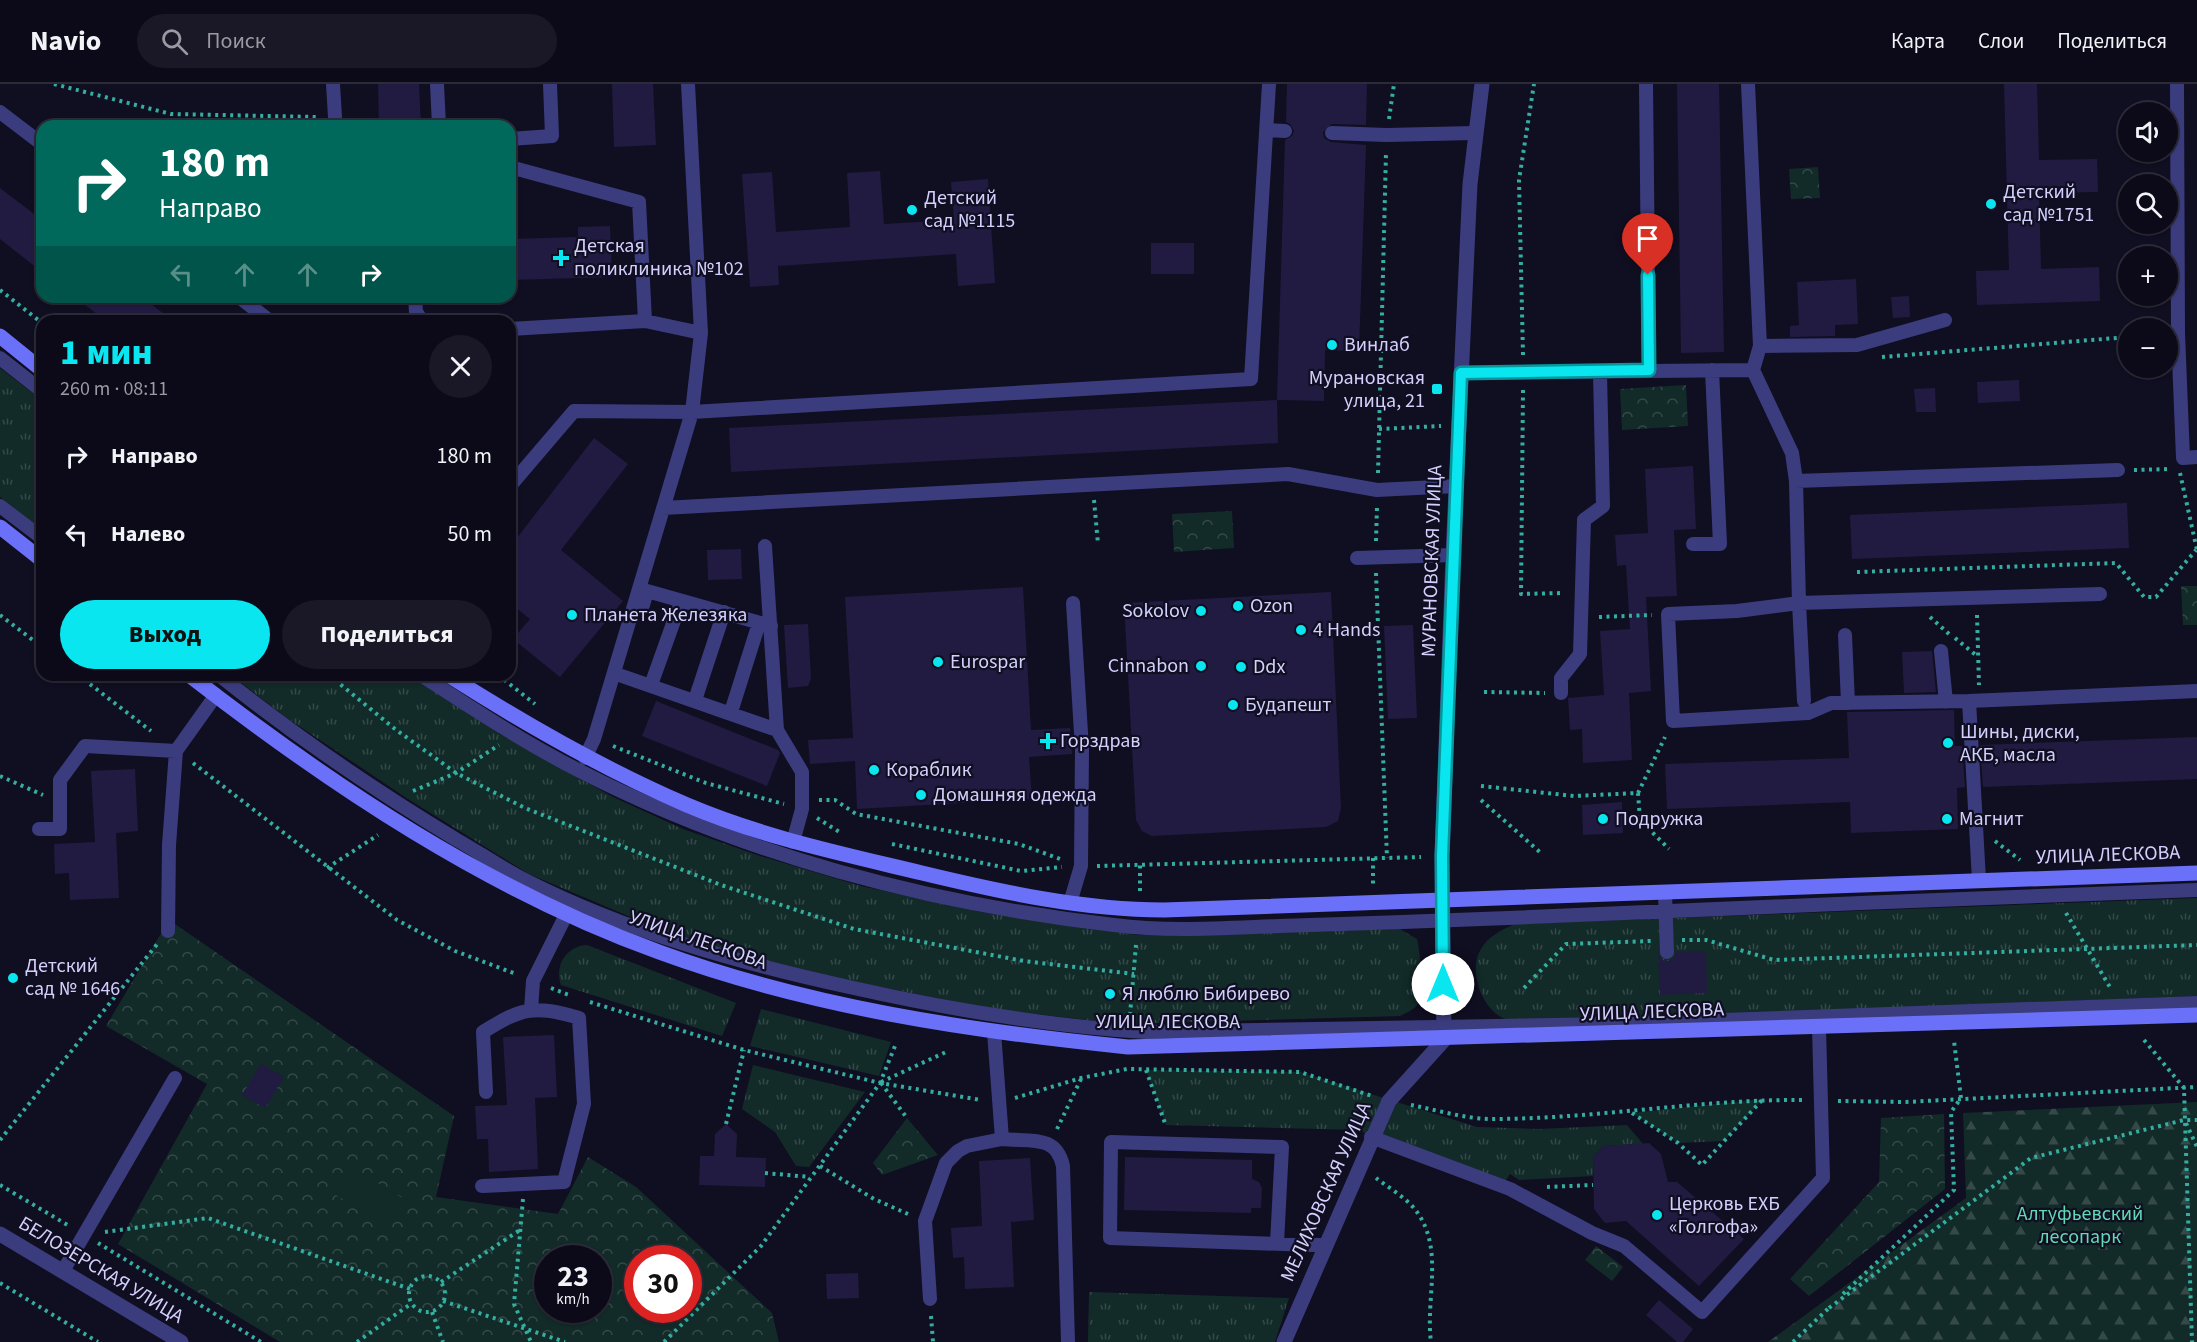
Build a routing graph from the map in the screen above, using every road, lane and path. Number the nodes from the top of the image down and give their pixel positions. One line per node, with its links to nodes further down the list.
1 (54, 84): 14 (path)
2 (333, 84): 14 (lane)
3 (438, 84): 15 (lane)
4 (550, 84): 22 (lane)
5 (688, 84): 31 (lane)
6 (1269, 84): 16 (lane)
7 (1394, 84): 20 (path)
8 (1482, 84): 19 (street, МУРАНОВСКАЯ УЛИЦА)
9 (1534, 84): 41 (path)
10 (1646, 84): 38 (lane)
11 (1748, 84): 35 (lane)
12 (2177, 84): 48 (lane)
13 (0, 112): 21 (lane)
14 (335, 117)
15 (439, 120)
16 (1267, 130): 17 (lane); 45 (lane)
17 (1285, 132)
18 (1332, 133): 20 (lane)
19 (1474, 133): 20 (lane); 42 (street, МУРАНОВСКАЯ УЛИЦА)
20 (1386, 135): 47 (path)
21 (36, 139)
22 (516, 139)
23 (516, 169): 29 (lane)
24 (0, 290): 27 (path)
25 (247, 303): 26 (lane)
26 (262, 315)
27 (36, 317)
28 (1945, 320): 34 (lane)
29 (645, 321): 30 (lane); 31 (lane)
30 (516, 329)
31 (701, 333): 45 (lane)
32 (0, 336): 37 (main road)
33 (2118, 338): 34 (path)
34 (1857, 345): 35 (lane)
35 (1760, 346): 40 (lane)
36 (0, 358): 44 (lane)
37 (36, 365)
38 (1649, 370): 39 (lane); 43 (lane)
39 (1712, 370): 40 (lane); 60 (lane)
40 (1753, 370): 51 (lane)
41 (1523, 372): 42 (lane); 43 (lane); 68 (path)
42 (1461, 373): 46 (street, МУРАНОВСКАЯ УЛИЦА)
43 (1600, 373): 68 (lane)
44 (36, 386)
45 (692, 412): 50 (lane); 56 (lane)
46 (1458, 424): 47 (path); 52 (street, МУРАНОВСКАЯ УЛИЦА)
47 (1379, 429): 54 (path)
48 (2197, 457)
49 (2118, 470): 51 (lane); 62 (path)
50 (516, 479)
51 (1796, 481): 74 (lane)
52 (1456, 486): 54 (lane); 64 (street, МУРАНОВСКАЯ УЛИЦА)
53 (1093, 487): 54 (lane); 56 (lane); 59 (path)
54 (1377, 489): 66 (path)
55 (0, 506): 58 (lane)
56 (663, 508): 101 (lane)
57 (0, 527): 63 (main road)
58 (36, 533)
59 (1098, 544)
60 (1693, 544)
61 (765, 546): 79 (lane)
62 (2197, 550): 67 (path)
63 (36, 555)
64 (1453, 555): 66 (lane); 139 (street, МУРАНОВСКАЯ УЛИЦА)
65 (1357, 558): 66 (lane)
66 (1375, 558): 128 (path)
67 (1857, 572)
68 (1583, 592): 78 (lane)
69 (2100, 594): 70 (lane)
70 (1976, 598): 71 (lane); 83 (path)
71 (1909, 600): 74 (lane); 83 (path)
72 (681, 601): 75 (lane); 84 (lane); 91 (lane)
73 (1073, 603): 131 (lane)
74 (1799, 603): 76 (lane); 97 (lane)
75 (724, 612): 79 (lane); 96 (lane)
76 (1668, 614): 78 (path); 104 (lane)
77 (0, 615): 81 (path)
78 (1582, 618): 94 (lane)
79 (765, 624): 103 (lane); 105 (lane)
80 (1845, 635): 100 (lane)
81 (36, 642)
82 (1941, 651): 99 (lane)
83 (1978, 657): 98 (path)
84 (622, 676): 91 (lane); 101 (lane)
85 (197, 681): 95 (main road, УЛИЦА ЛЕСКОВА)
86 (227, 681): 158 (lane, УЛИЦА ЛЕСКОВА)
87 (336, 681): 110 (path)
88 (430, 681): 144 (lane, УЛИЦА ЛЕСКОВА)
89 (458, 681): 109 (main road, УЛИЦА ЛЕСКОВА)
90 (506, 681): 102 (path)
91 (651, 686): 96 (lane)
92 (2197, 691): 98 (lane)
93 (1484, 692): 94 (path)
94 (1561, 693)
95 (216, 695): 108 (lane); 143 (main road, УЛИЦА ЛЕСКОВА)
96 (695, 700): 103 (lane)
97 (1804, 701)
98 (1974, 701): 99 (lane); 134 (lane)
99 (1946, 702): 100 (lane)
100 (1848, 703): 104 (lane)
101 (603, 707): 106 (lane)
102 (543, 710)
103 (731, 712): 105 (lane)
104 (1673, 721): 114 (path)
105 (777, 730): 117 (lane)
106 (594, 739): 109 (lane); 117 (path)
107 (507, 740): 110 (path)
108 (176, 751): 116 (lane); 145 (lane)
109 (585, 758): 122 (main road, УЛИЦА ЛЕСКОВА)
110 (456, 773): 113 (path); 150 (path)
111 (0, 776): 116 (path)
112 (1481, 786): 114 (path)
113 (410, 793)
114 (1638, 793): 124 (path)
115 (1481, 800): 125 (path)
116 (60, 803): 118 (lane)
117 (802, 809): 119 (path); 122 (lane); 131 (path)
118 (39, 829)
119 (843, 834)
120 (378, 835): 132 (path)
121 (1992, 838): 130 (path)
122 (793, 842): 140 (main road, УЛИЦА ЛЕСКОВА)
123 (888, 843): 131 (path)
124 (1669, 849)
125 (1541, 854)
126 (1421, 857): 128 (path)
127 (1373, 858): 128 (path); 129 (path); 135 (path)
128 (1387, 858)
129 (1140, 864): 131 (path); 137 (path)
130 (2026, 865)
131 (1081, 866): 140 (lane)
132 (327, 868)
133 (2197, 873): 134 (main road, УЛИЦА ЛЕСКОВА)
134 (1979, 880): 138 (main road, УЛИЦА ЛЕСКОВА)
135 (1373, 885)
136 (2197, 890): 142 (lane, УЛИЦА ЛЕСКОВА)
137 (1140, 892)
138 (1665, 893): 139 (main road, УЛИЦА ЛЕСКОВА); 142 (lane)
139 (1442, 901): 140 (main road, УЛИЦА ЛЕСКОВА); 144 (street, МУРАНОВСКАЯ УЛИЦА)
140 (1070, 903)
141 (2064, 909): 149 (path)
142 (1666, 911): 144 (lane, УЛИЦА ЛЕСКОВА); 148 (lane)
143 (567, 913): 154 (lane); 159 (main road, УЛИЦА ЛЕСКОВА)
144 (1442, 921): 160 (street, МУРАНОВСКАЯ УЛИЦА)
145 (168, 931): 182 (path)
146 (1137, 935): 150 (path)
147 (2197, 945): 149 (path)
148 (1667, 946): 149 (path); 151 (path)
149 (2086, 949): 152 (path)
150 (1134, 974): 158 (path)
151 (1524, 988)
152 (2114, 994)
153 (2197, 1003): 160 (lane, УЛИЦА ЛЕСКОВА)
154 (531, 1010): 171 (lane); 190 (lane)
155 (2197, 1015): 156 (main road, УЛИЦА ЛЕСКОВА)
156 (1951, 1022): 157 (main road, УЛИЦА ЛЕСКОВА); 172 (path)
157 (1819, 1028): 160 (main road, УЛИЦА ЛЕСКОВА); 180 (lane)
158 (1129, 1031): 160 (lane, УЛИЦА ЛЕСКОВА)
159 (994, 1032): 160 (main road, УЛИЦА ЛЕСКОВА); 181 (lane)
160 (1443, 1033): 180 (street, МЕЛИХОВСКАЯ УЛИЦА)
161 (2144, 1040): 170 (path)
162 (895, 1046): 168 (path)
163 (744, 1050): 179 (path)
164 (946, 1052): 168 (path)
165 (1146, 1070): 184 (path)
166 (175, 1078): 198 (lane)
167 (1081, 1078): 183 (path)
168 (880, 1083): 176 (path); 187 (path)
169 (2197, 1087): 170 (path)
170 (2184, 1088): 172 (path); 177 (path)
171 (486, 1092)
172 (1961, 1098): 174 (path); 208 (path)
173 (1763, 1100): 175 (path)
174 (1906, 1102)
175 (1632, 1113)
176 (908, 1118)
177 (2184, 1120): 178 (path); 185 (path); 208 (path); 225 (path)
178 (2197, 1120)
179 (726, 1124)
180 (1371, 1137): 186 (street, МЕЛИХОВСКАЯ УЛИЦА)
181 (1002, 1139): 183 (lane); 195 (lane)
182 (0, 1140)
183 (1050, 1143): 221 (lane)
184 (1177, 1144): 199 (lane); 199 (lane)
185 (2197, 1147)
186 (1359, 1164): 200 (street, МЕЛИХОВСКАЯ УЛИЦА); 223 (path)
187 (820, 1166): 189 (path); 195 (path)
188 (765, 1173): 189 (path)
189 (811, 1177): 219 (path)
190 (524, 1184): 193 (lane); 196 (path)
191 (0, 1185): 198 (path)
192 (1593, 1185): 194 (path)
193 (482, 1186)
194 (1546, 1187)
195 (925, 1221): 205 (lane)
196 (521, 1229): 202 (path); 211 (path)
197 (0, 1234): 201 (street, БЕЛОЗЕРСКАЯ УЛИЦА)
198 (84, 1235): 201 (lane); 204 (path); 214 (path)
199 (1277, 1243): 200 (lane)
200 (1324, 1245): 222 (street, МЕЛИХОВСКАЯ УЛИЦА)
201 (63, 1271): 213 (street, БЕЛОЗЕРСКАЯ УЛИЦА)
202 (441, 1282): 204 (path); 206 (path)
203 (0, 1283): 212 (path)
204 (410, 1289): 207 (path)
205 (930, 1299)
206 (443, 1301): 209 (path); 211 (path)
207 (412, 1303): 209 (path); 215 (path)
208 (1829, 1308): 224 (path)
209 (432, 1312): 216 (path)
210 (932, 1326): 220 (path)
211 (524, 1328): 217 (path); 218 (path)
212 (99, 1342)
213 (181, 1342)
214 (261, 1342)
215 (357, 1342)
216 (443, 1342)
217 (531, 1342)
218 (565, 1342)
219 (664, 1342)
220 (933, 1342)
221 (1068, 1342)
222 (1284, 1342)
223 (1431, 1342)
224 (1793, 1342)
225 (2192, 1342)

